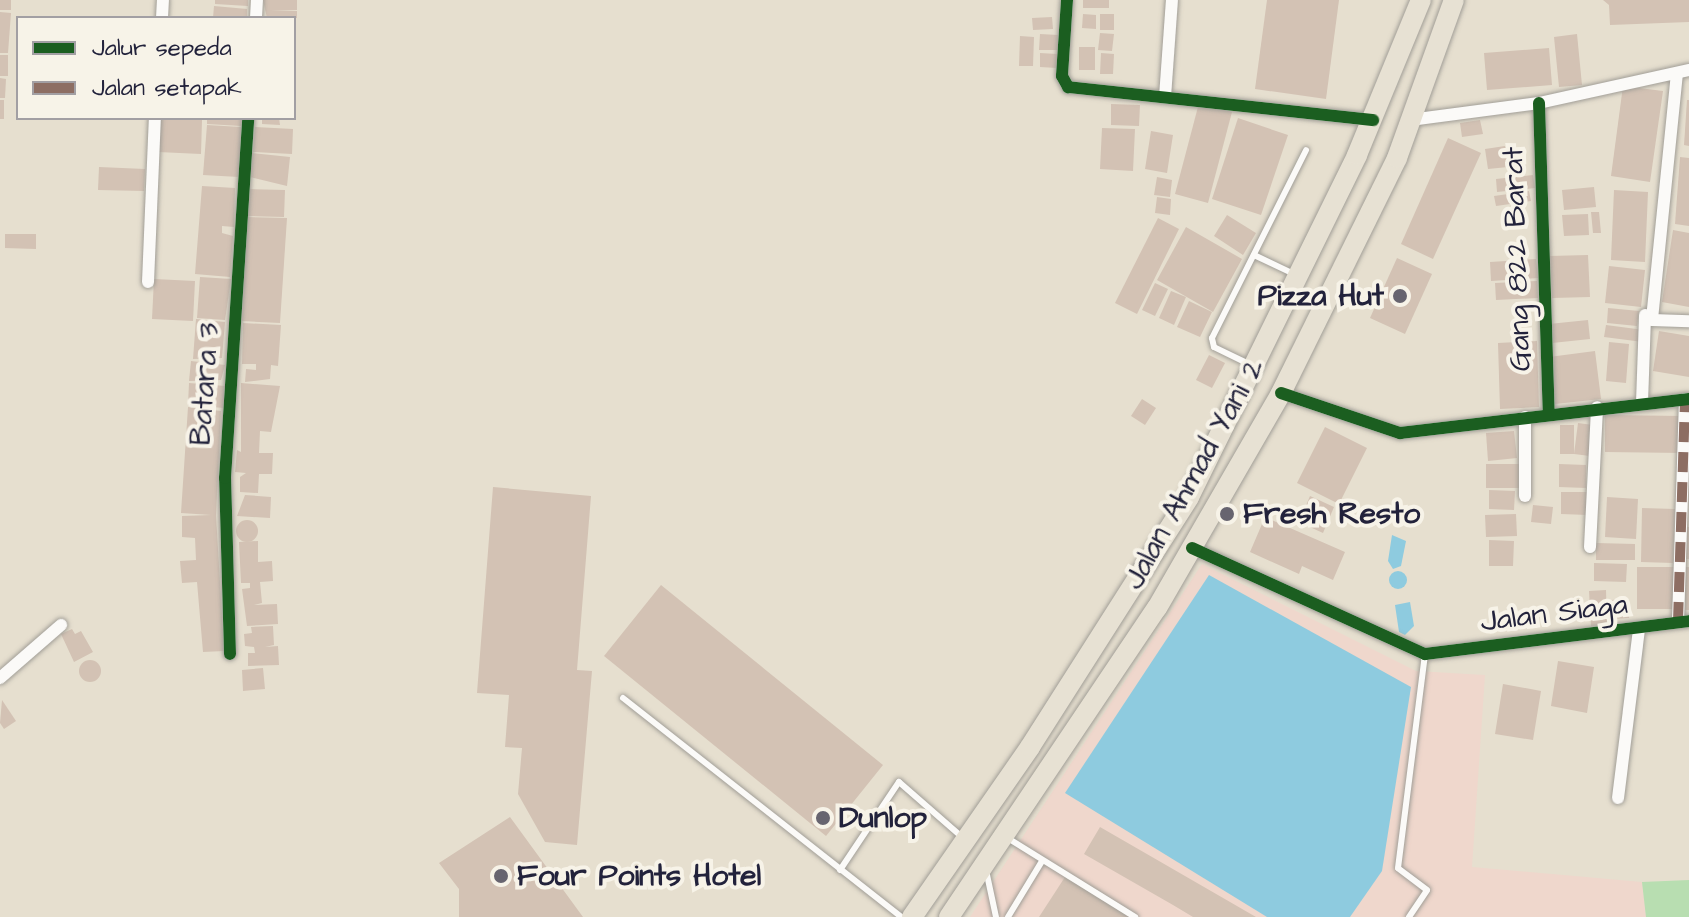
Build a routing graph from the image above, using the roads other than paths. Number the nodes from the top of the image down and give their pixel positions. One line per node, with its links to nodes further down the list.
1 (1067, 0): 6 (street)
2 (1172, 0): 6 (street)
3 (1421, 0): 10 (highway, Jalan Ahmad Yani 2)
4 (1454, 0): 11 (highway, Jalan Ahmad Yani 2)
5 (1683, 71): 7 (street); 17 (street)
6 (1165, 97): 10 (street)
7 (1539, 103): 11 (street); 23 (street, Gang 822 Barat)
8 (155, 120): 15 (street)
9 (248, 120): 31 (street, Batara 3)
10 (1373, 120): 14 (highway, Jalan Ahmad Yani 2)
11 (1410, 120): 19 (highway, Jalan Ahmad Yani 2)
12 (1306, 150): 13 (lane)
13 (1254, 255): 14 (lane); 18 (lane)
14 (1298, 276): 18 (highway, Jalan Ahmad Yani 2)
15 (148, 282)
16 (1645, 315): 21 (street)
17 (1689, 321)
18 (1256, 367): 37 (highway, Jalan Ahmad Yani 2)
19 (1281, 393): 24 (street); 27 (highway, Jalan Ahmad Yani 2)
20 (1687, 399): 21 (street); 28 (street)
21 (1642, 403): 22 (street)
22 (1597, 407): 23 (street); 26 (street)
23 (1549, 413): 24 (street)
24 (1525, 417): 25 (street)
25 (1525, 496)
26 (1590, 547)
27 (1192, 548): 32 (street); 36 (highway, Jalan Ahmad Yani 2)
28 (1684, 622): 30 (street, Jalan Siaga)
29 (61, 625): 33 (street)
30 (1639, 629): 32 (street, Jalan Siaga); 35 (street)
31 (230, 654)
32 (1425, 654): 47 (lane)
33 (0, 678)
34 (623, 698): 40 (lane)
35 (1618, 798)
36 (1004, 836): 38 (lane); 39 (highway, Jalan Ahmad Yani 2)
37 (965, 840): 40 (lane); 42 (highway, Jalan Ahmad Yani 2)
38 (1042, 861): 45 (lane); 46 (lane)
39 (985, 865): 43 (highway, Jalan Ahmad Yani 2); 44 (lane)
40 (840, 870): 41 (lane)
41 (901, 917)
42 (912, 917)
43 (949, 917)
44 (996, 917)
45 (1008, 917)
46 (1135, 917)
47 (1409, 917)

